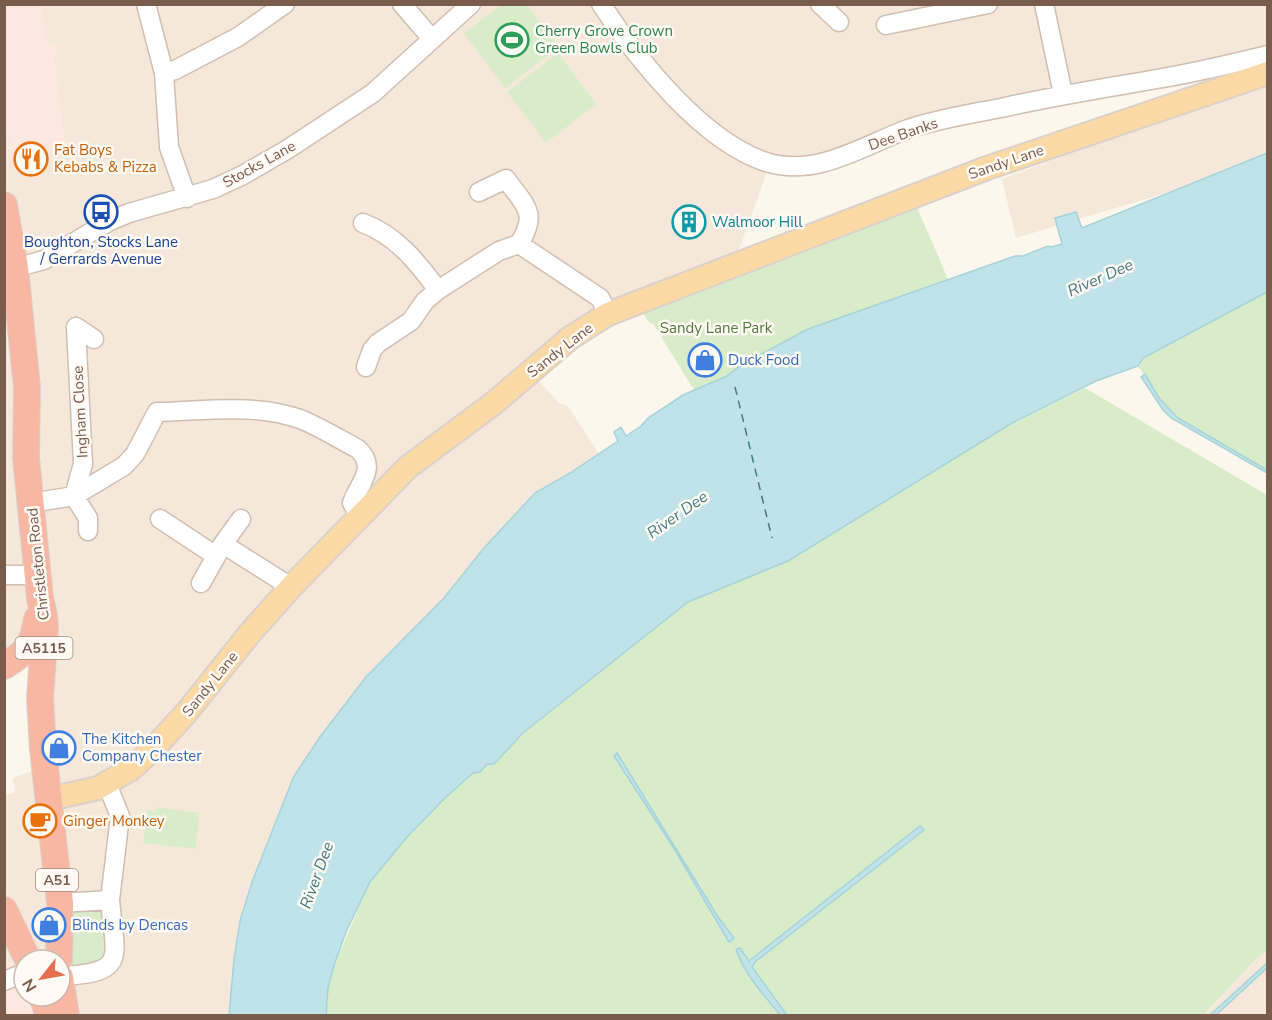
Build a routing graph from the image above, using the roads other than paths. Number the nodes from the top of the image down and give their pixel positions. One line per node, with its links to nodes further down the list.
1 (146, 4): 14 (street)
2 (285, 4): 14 (street)
3 (402, 4): 11 (street)
4 (471, 4): 11 (street, Stocks Lane)
5 (601, 4): 15 (street, Dee Banks)
6 (820, 4): 9 (street)
7 (988, 4): 10 (street)
8 (1044, 4): 15 (street)
9 (839, 22)
10 (886, 25)
11 (432, 39): 17 (street, Stocks Lane)
12 (1268, 55): 15 (street, Dee Banks)
13 (1268, 72): 23 (main road, Sandy Lane)
14 (164, 73): 17 (street)
15 (1063, 94)
16 (480, 192): 20 (street)
17 (187, 198): 21 (street, Stocks Lane)
18 (5, 211): 21 (highway, Christleton Road / A5115)
19 (374, 223): 22 (street)
20 (519, 244): 22 (street); 23 (street)
21 (15, 268): 27 (highway, Christleton Road / A5115)
22 (438, 290): 25 (street)
23 (608, 314): 28 (main road, Sandy Lane)
24 (94, 339): 26 (street, Ingham Close)
25 (366, 367)
26 (74, 496): 27 (street); 28 (street); 31 (street)
27 (31, 503): 35 (highway, Christleton Road / A5115)
28 (360, 516): 36 (main road, Sandy Lane)
29 (160, 519): 32 (street)
30 (240, 519): 32 (street)
31 (88, 531)
32 (220, 550): 34 (street); 36 (street)
33 (4, 575): 35 (street)
34 (201, 583)
35 (39, 586): 37 (highway, A5115); 38 (highway, Christleton Road / A5115)
36 (291, 587): 39 (main road, Sandy Lane)
37 (4, 667): 38 (highway, A51)
38 (40, 698): 40 (highway, Christleton Road / A51)
39 (107, 784): 40 (main road, Sandy Lane); 41 (street)
40 (49, 799): 42 (highway, Christleton Road / A51)
41 (110, 900): 42 (street); 46 (street)
42 (60, 903): 45 (highway, Christleton Road / A51)
43 (4, 910): 44 (highway)
44 (22, 948)
45 (59, 948)
46 (72, 976)

